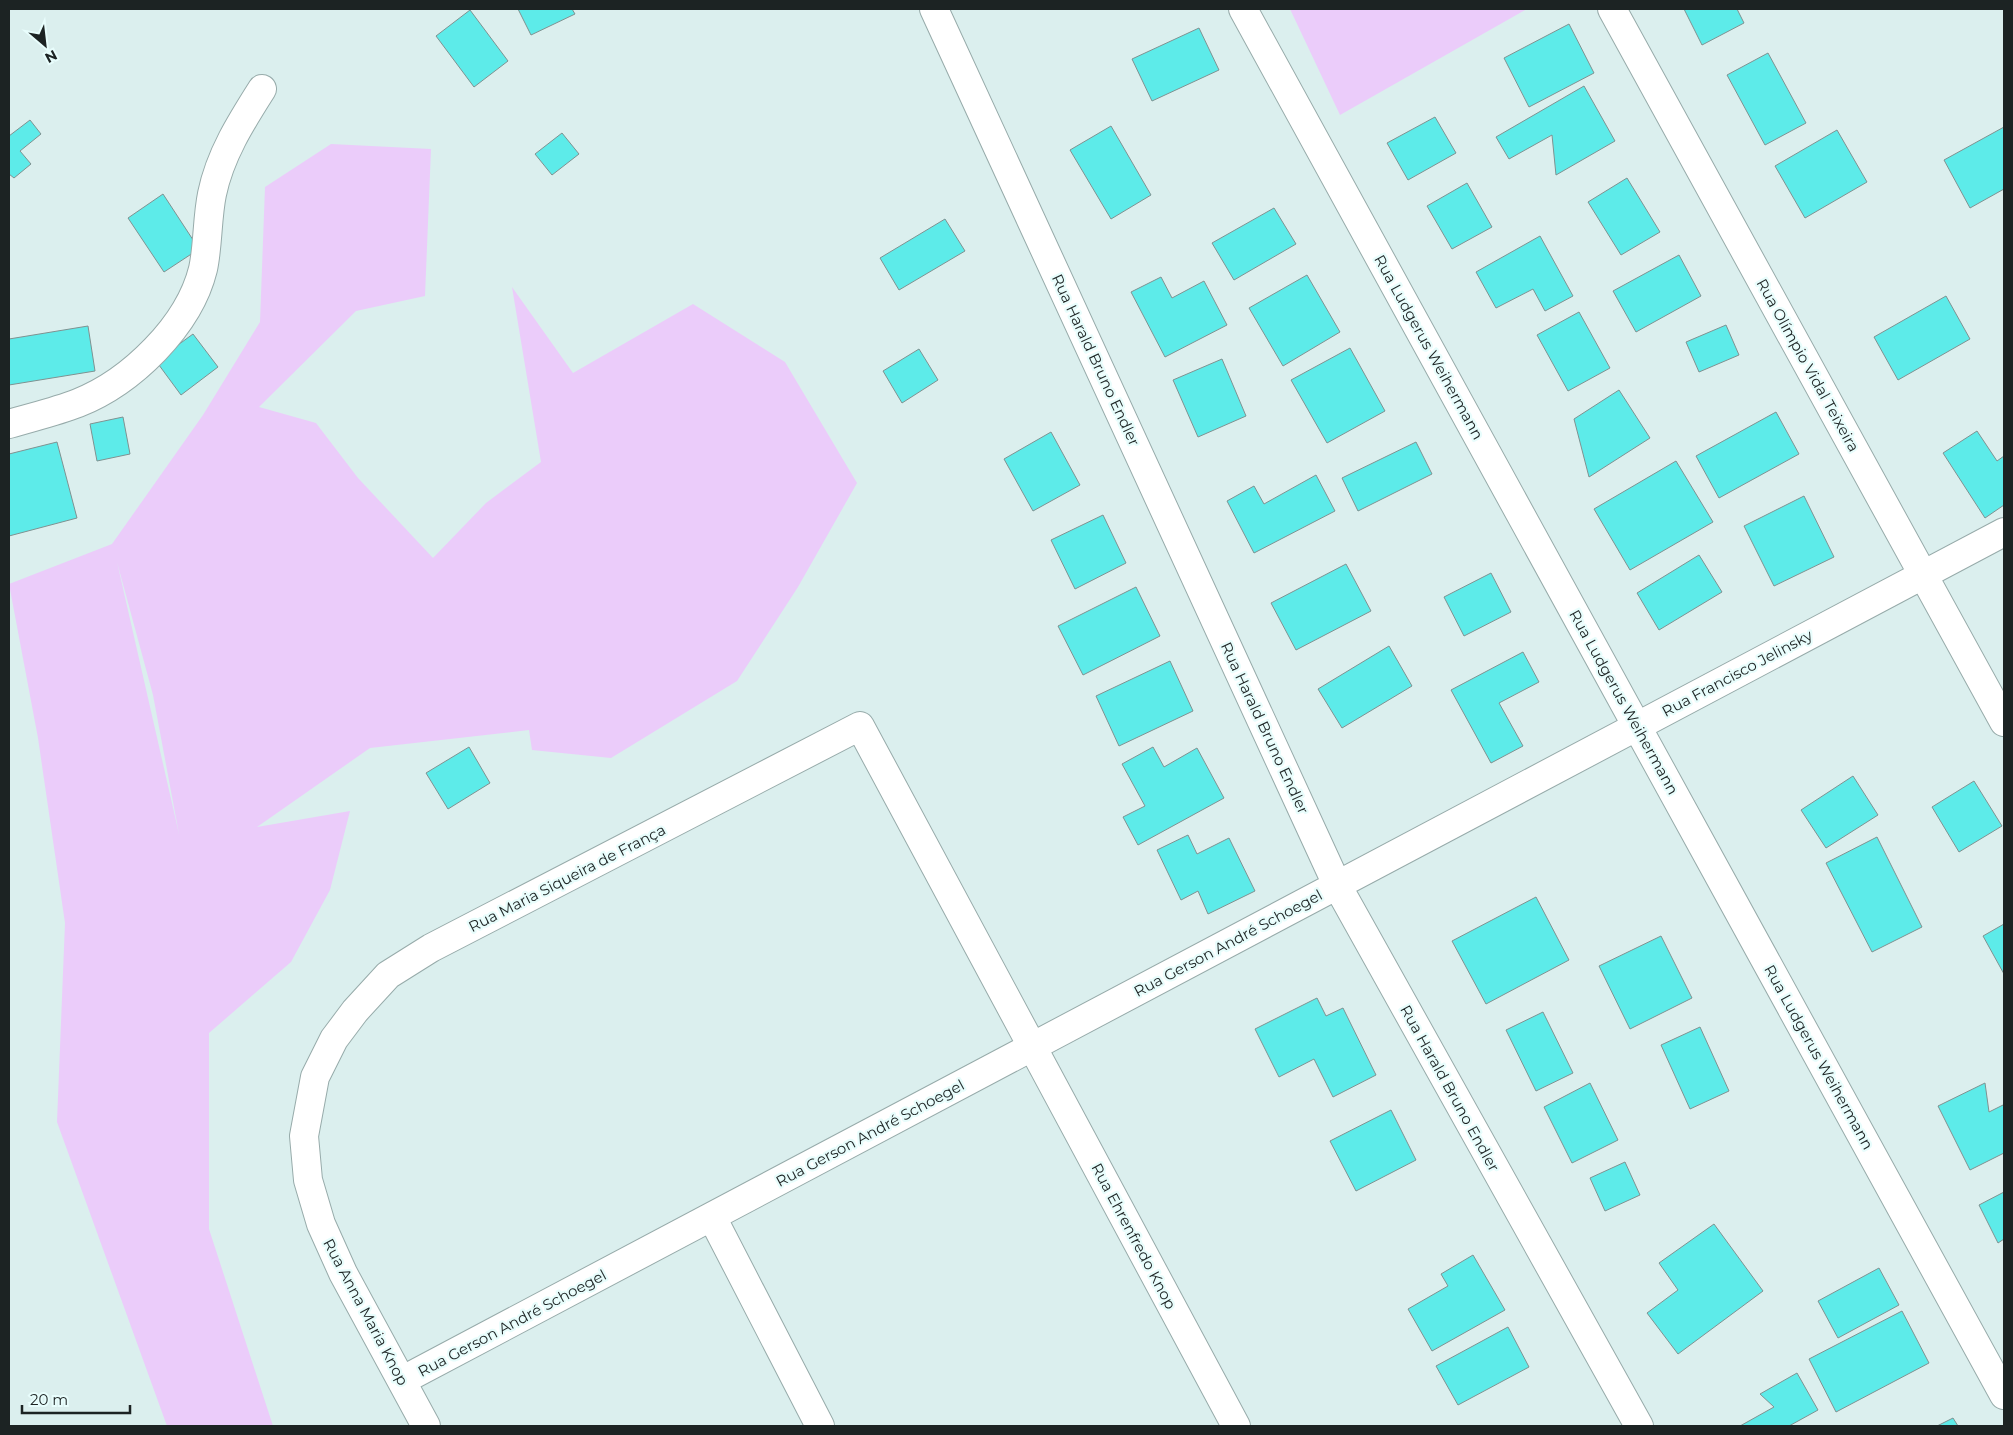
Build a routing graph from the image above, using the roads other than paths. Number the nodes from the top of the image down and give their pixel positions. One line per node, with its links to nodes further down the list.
1 (934, 9): 11 (street, Rua Harald Bruno Endler)
2 (1243, 9): 10 (street, Rua Ludgerus Weihermann)
3 (1612, 9): 7 (street, Rua Olímpio Vidal Teixeira)
4 (262, 89): 5 (street)
5 (9, 424)
6 (2004, 532): 7 (street, Rua Francisco Jelinsky)
7 (1923, 575): 8 (street, Rua Olímpio Vidal Teixeira); 10 (street, Rua Francisco Jelinsky)
8 (2004, 722)
9 (860, 726): 12 (street, Rua Ehrenfredo Knop); 13 (street, Rua Maria Siqueira de França)
10 (1637, 726): 11 (street, Rua Francisco Jelinsky); 16 (street, Rua Ludgerus Weihermann)
11 (1337, 885): 12 (street, Rua Gerson André Schoegel); 20 (street, Rua Harald Bruno Endler)
12 (1032, 1047): 14 (street, Rua Gerson André Schoegel); 19 (street, Rua Ehrenfredo Knop)
13 (315, 1077): 15 (street, Rua Anna Maria Knop)
14 (712, 1216): 15 (street, Rua Gerson André Schoegel); 18 (street)
15 (403, 1380): 17 (street, Rua Anna Maria Knop)
16 (2004, 1395)
17 (426, 1426)
18 (820, 1426)
19 (1236, 1426)
20 (1639, 1426)

